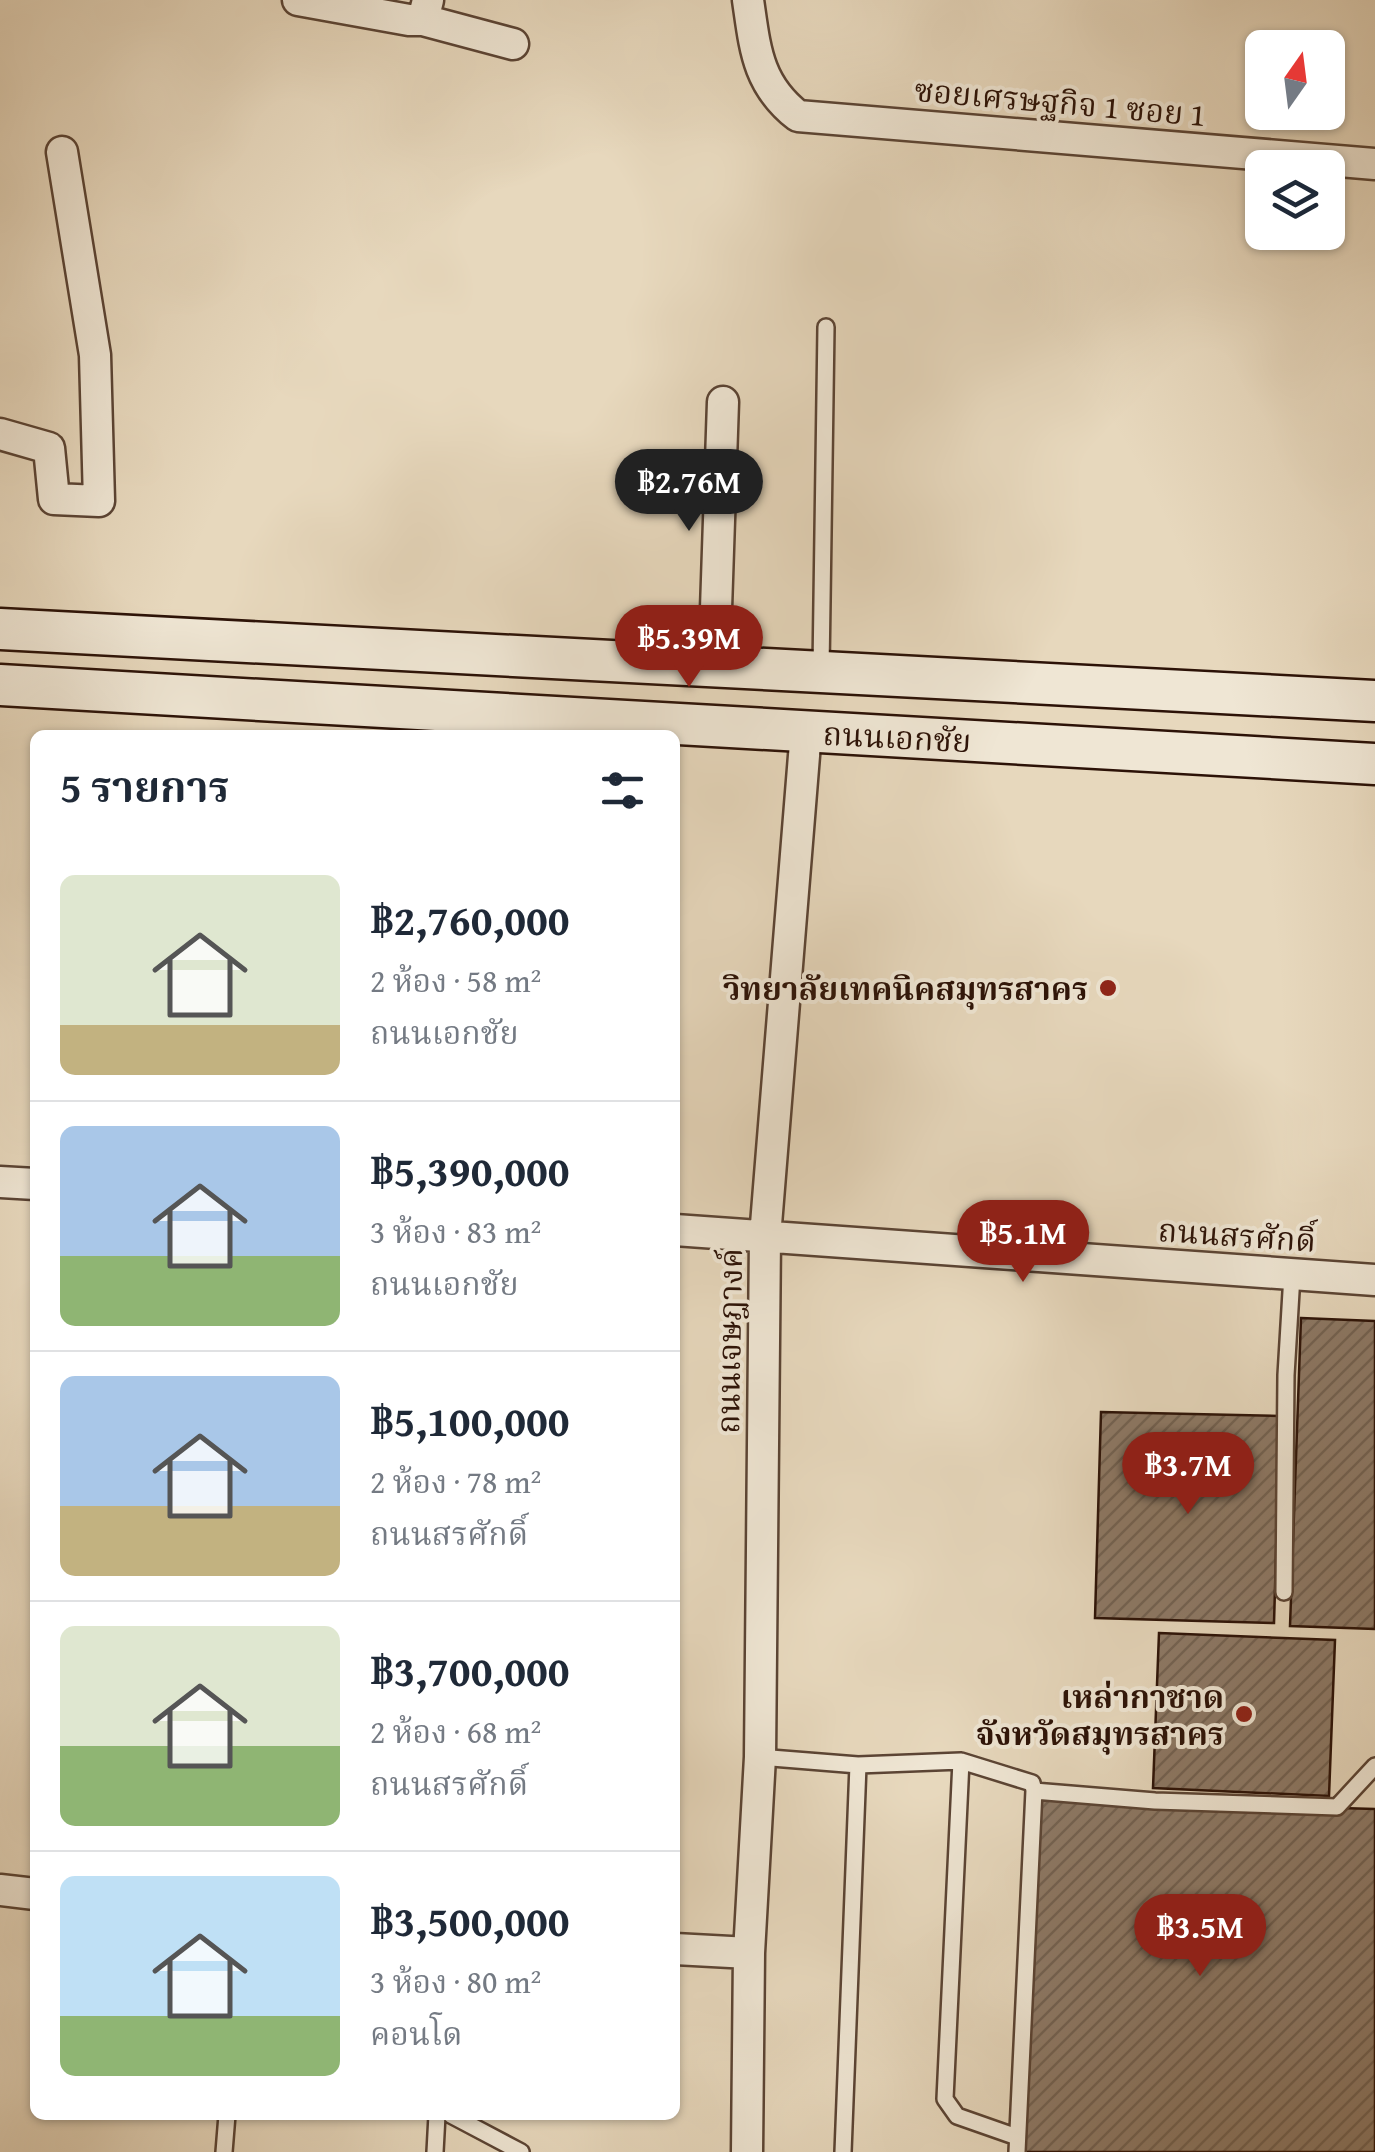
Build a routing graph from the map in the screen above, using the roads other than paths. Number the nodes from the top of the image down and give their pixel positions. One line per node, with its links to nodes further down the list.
1 (298, 0): 3 (street)
2 (748, 0): 6 (street, ซอยเศรษฐกิจ 1 ซอย 1)
3 (425, 10): 4 (street)
4 (513, 44)
5 (62, 152): 9 (street)
6 (1375, 164)
7 (826, 327): 12 (lane)
8 (723, 402): 11 (street)
9 (0, 434)
10 (0, 629): 11 (main road, ถนนเอกชัย)
11 (714, 668): 12 (main road, ถนนเอกชัย)
12 (821, 673): 14 (main road, ถนนเอกชัย)
13 (0, 686): 15 (main road, ถนนเอกชัย)
14 (1375, 701)
15 (806, 732): 16 (main road, ถนนเอกชัย); 20 (street, ถนนเจษฎางค์)
16 (1375, 764)
17 (0, 1182): 18 (street)
18 (30, 1184)
19 (680, 1230): 20 (street, ถนนสรศักดิ์)
20 (765, 1237): 21 (street, ถนนสรศักดิ์); 24 (street, ถนนเจษฎางค์)
21 (1292, 1274): 22 (street, ถนนสรศักดิ์); 23 (lane)
22 (1375, 1280)
23 (1284, 1592)
24 (760, 1757): 26 (lane); 32 (street, ถนนเจษฎางค์)
25 (960, 1761): 26 (lane); 28 (lane); 36 (lane)
26 (858, 1765): 41 (lane)
27 (1375, 1766): 28 (lane)
28 (1034, 1791): 36 (lane)
29 (0, 1890): 30 (street)
30 (30, 1893)
31 (680, 1949): 32 (street)
32 (749, 1953): 40 (street, ถนนเจษฎางค์)
33 (227, 2120): 37 (lane)
34 (436, 2120): 38 (lane)
35 (460, 2120): 39 (lane)
36 (1017, 2144)
37 (224, 2152)
38 (434, 2152)
39 (521, 2152)
40 (747, 2152)
41 (843, 2152)

